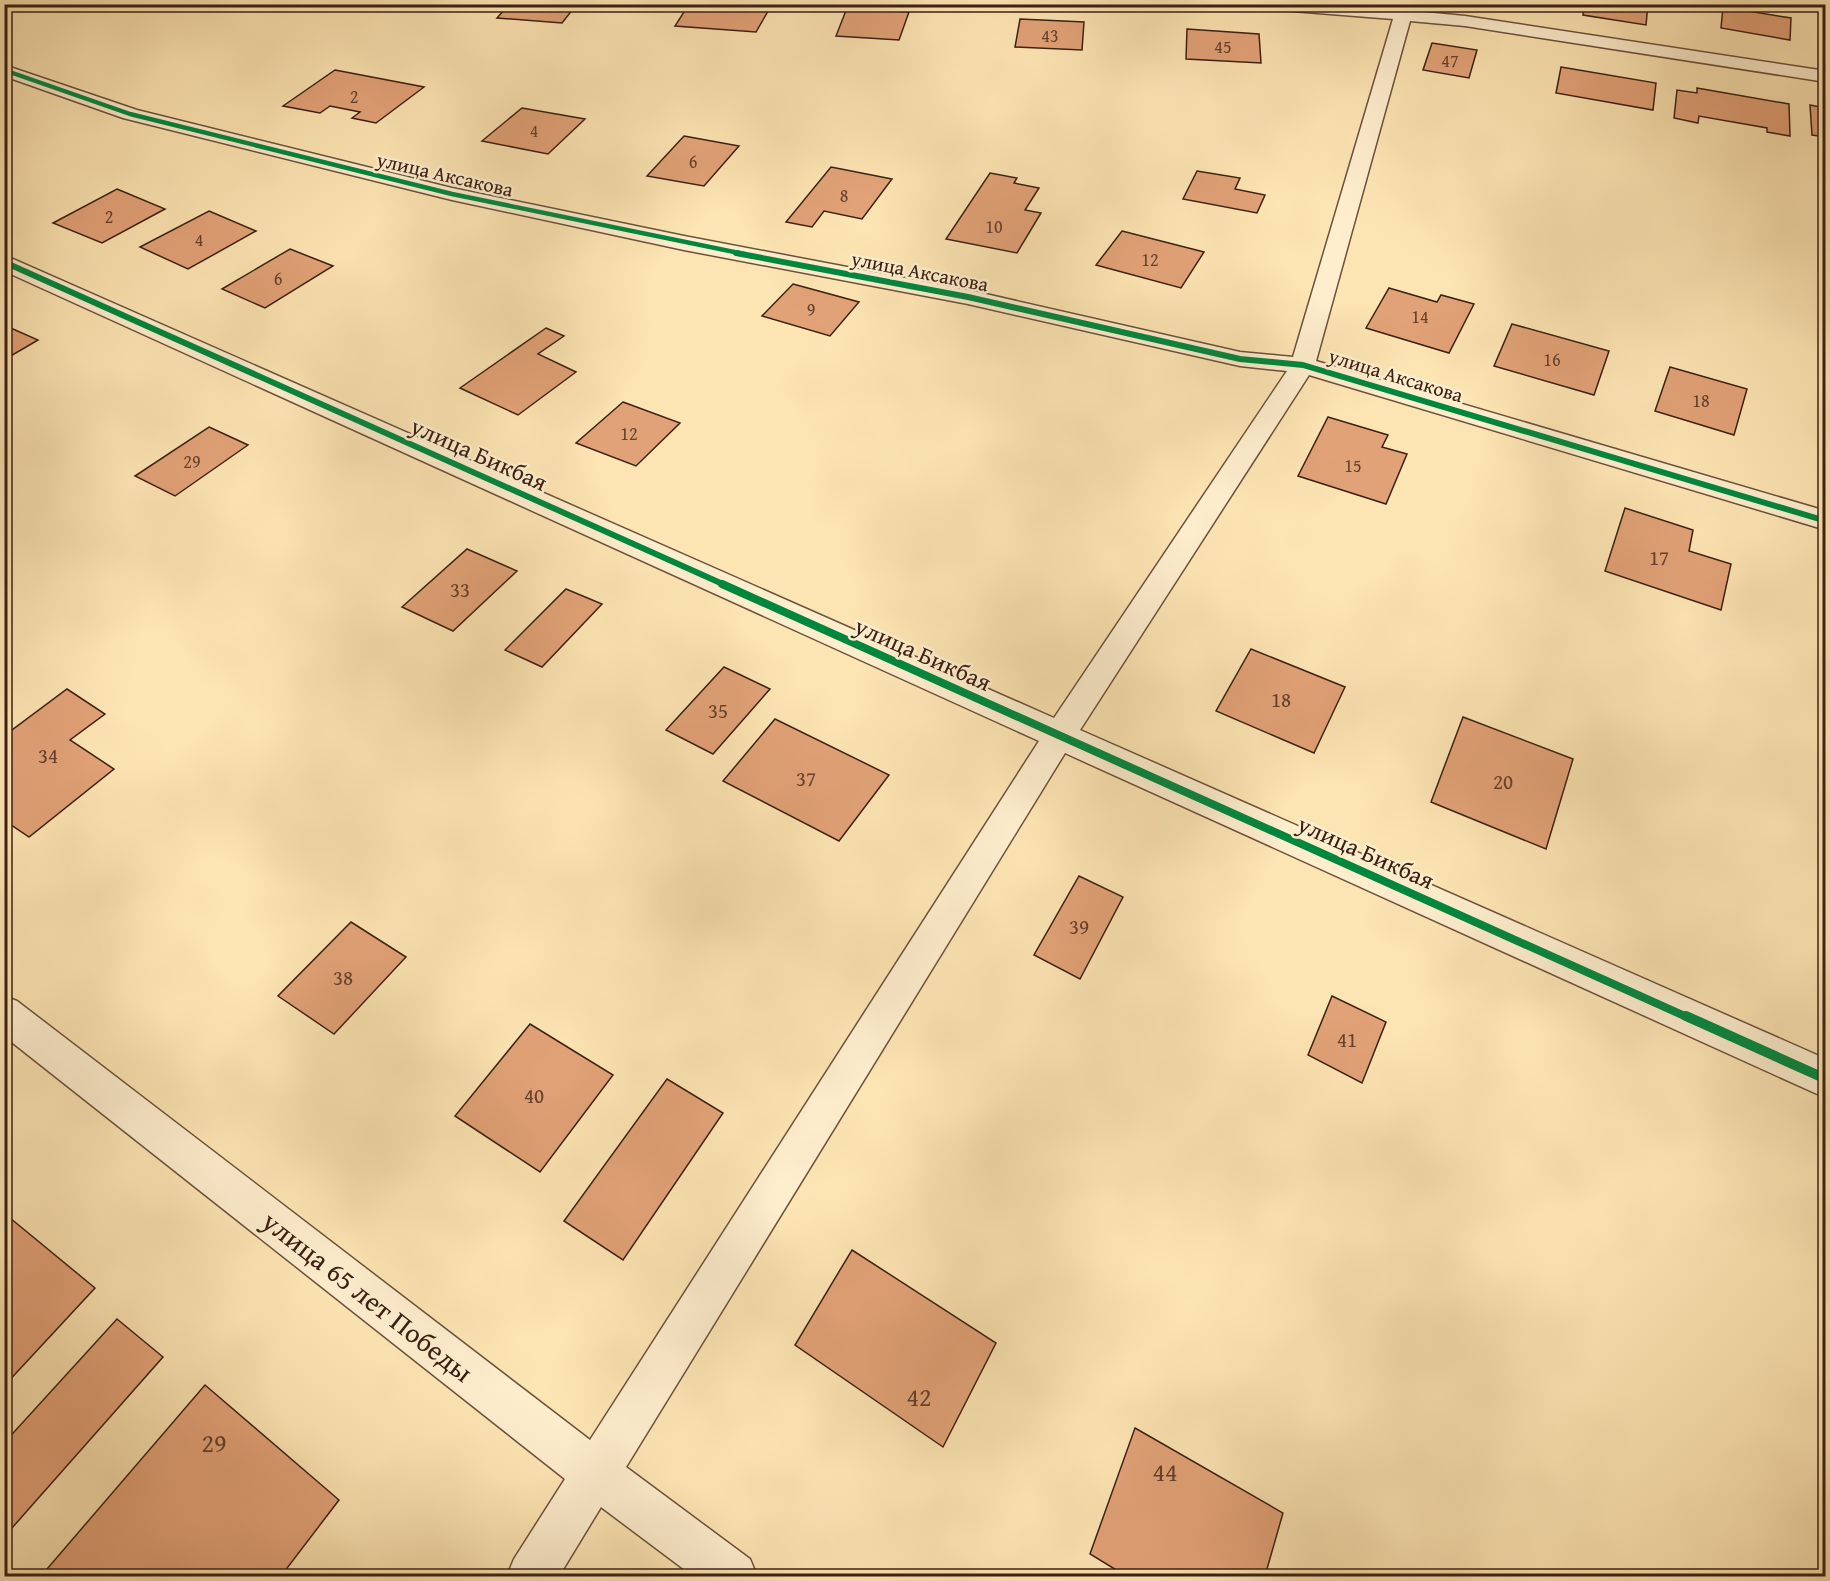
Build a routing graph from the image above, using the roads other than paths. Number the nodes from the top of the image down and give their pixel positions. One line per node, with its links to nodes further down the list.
1 (1266, 4): 2 (street)
2 (1404, 10): 4 (street); 6 (street)
3 (4, 70): 6 (street, улица Аксакова)
4 (1826, 77)
5 (4, 262): 8 (street, улица Бикбая)
6 (1303, 365): 7 (street, улица Аксакова); 8 (street)
7 (1826, 521)
8 (1059, 736): 10 (street, улица Бикбая); 11 (street)
9 (4, 1013): 11 (street, улица 65 лет Победы)
10 (1826, 1079)
11 (596, 1474): 12 (street); 13 (street, улица 65 лет Победы)
12 (531, 1576)
13 (733, 1576)

